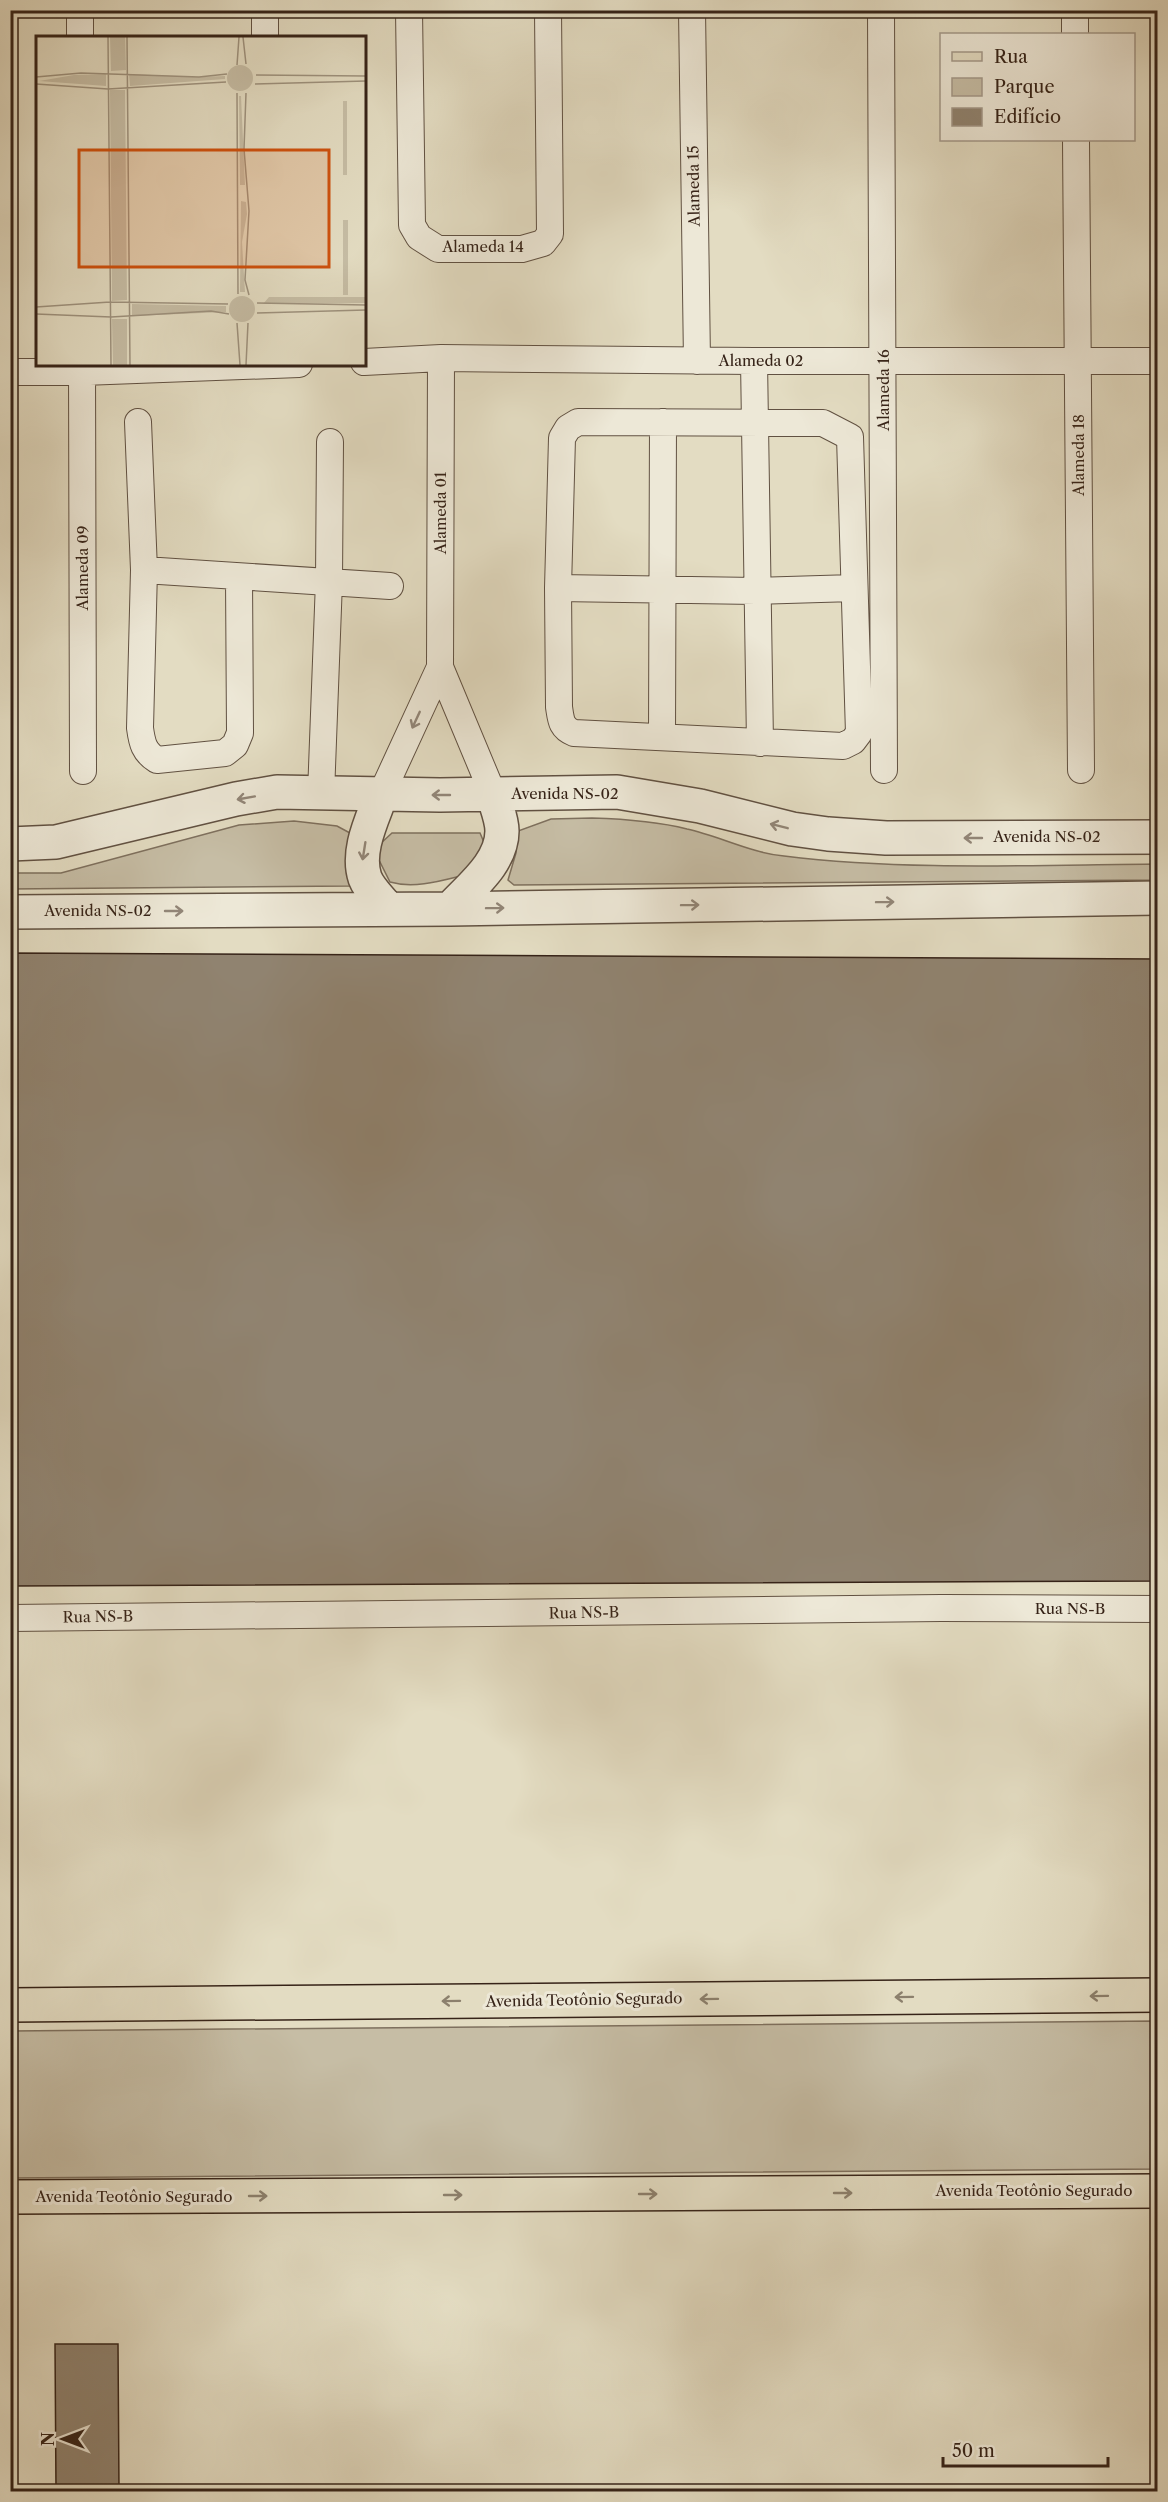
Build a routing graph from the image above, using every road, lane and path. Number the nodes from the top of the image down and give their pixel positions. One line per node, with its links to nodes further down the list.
1 (80, 10): 9 (street)
2 (265, 10): 10 (street)
3 (408, 10): 4 (street, Alameda 14)
4 (548, 10)
5 (692, 10): 13 (street, Alameda 15)
6 (881, 10): 17 (street, Alameda 16)
7 (1075, 10): 8 (street)
8 (1075, 33)
9 (80, 36)
10 (265, 36)
11 (1076, 141): 18 (street, Alameda 18)
12 (441, 358): 13 (street, Alameda 02); 15 (street, Alameda 02); 34 (street, Alameda 01)
13 (697, 361): 16 (street, Alameda 02)
14 (1158, 361): 18 (street, Alameda 02)
15 (366, 362)
16 (754, 362): 17 (street, Alameda 02); 24 (street)
17 (884, 362): 18 (street, Alameda 02); 37 (street, Alameda 16)
18 (1079, 362): 38 (street, Alameda 18)
19 (206, 366): 20 (street)
20 (82, 368): 21 (street); 39 (street, Alameda 09)
21 (10, 372)
22 (138, 422): 26 (street)
23 (663, 422): 24 (street); 30 (street); 31 (street)
24 (753, 423): 32 (street); 33 (street)
25 (330, 442): 28 (street)
26 (144, 570): 27 (street); 27 (street)
27 (239, 578): 28 (street)
28 (329, 581): 29 (street); 40 (street)
29 (390, 586)
30 (558, 588): 31 (street); 35 (street)
31 (663, 588): 33 (street); 35 (street)
32 (854, 588): 33 (street); 36 (street)
33 (756, 591): 36 (street)
34 (440, 667): 41 (street, Alameda 01); 42 (street, Alameda 01, one-way to 42)
35 (662, 737): 36 (street)
36 (760, 743)
37 (884, 770)
38 (1081, 770)
39 (83, 771)
40 (321, 794): 42 (street, Avenida NS-02); 44 (street, Avenida NS-02, one-way to 44)
41 (493, 794): 42 (street, Avenida NS-02, one-way to 42); 43 (street, Avenida NS-02, one-way to 41); 47 (street)
42 (381, 795): 46 (street, one-way to 46)
43 (1158, 837)
44 (10, 844)
45 (1158, 898): 47 (street, Avenida NS-02, one-way to 45)
46 (388, 909): 47 (street, Avenida NS-02); 48 (street, Avenida NS-02, one-way to 46)
47 (450, 909)
48 (10, 912)
49 (1158, 1609): 50 (street, Rua NS-B)
50 (10, 1618)
51 (1158, 1995): 52 (main road, Avenida Teotônio Segurado, one-way to 52)
52 (10, 2005)
53 (1158, 2191): 54 (main road, Avenida Teotônio Segurado, one-way to 53)
54 (10, 2197)

